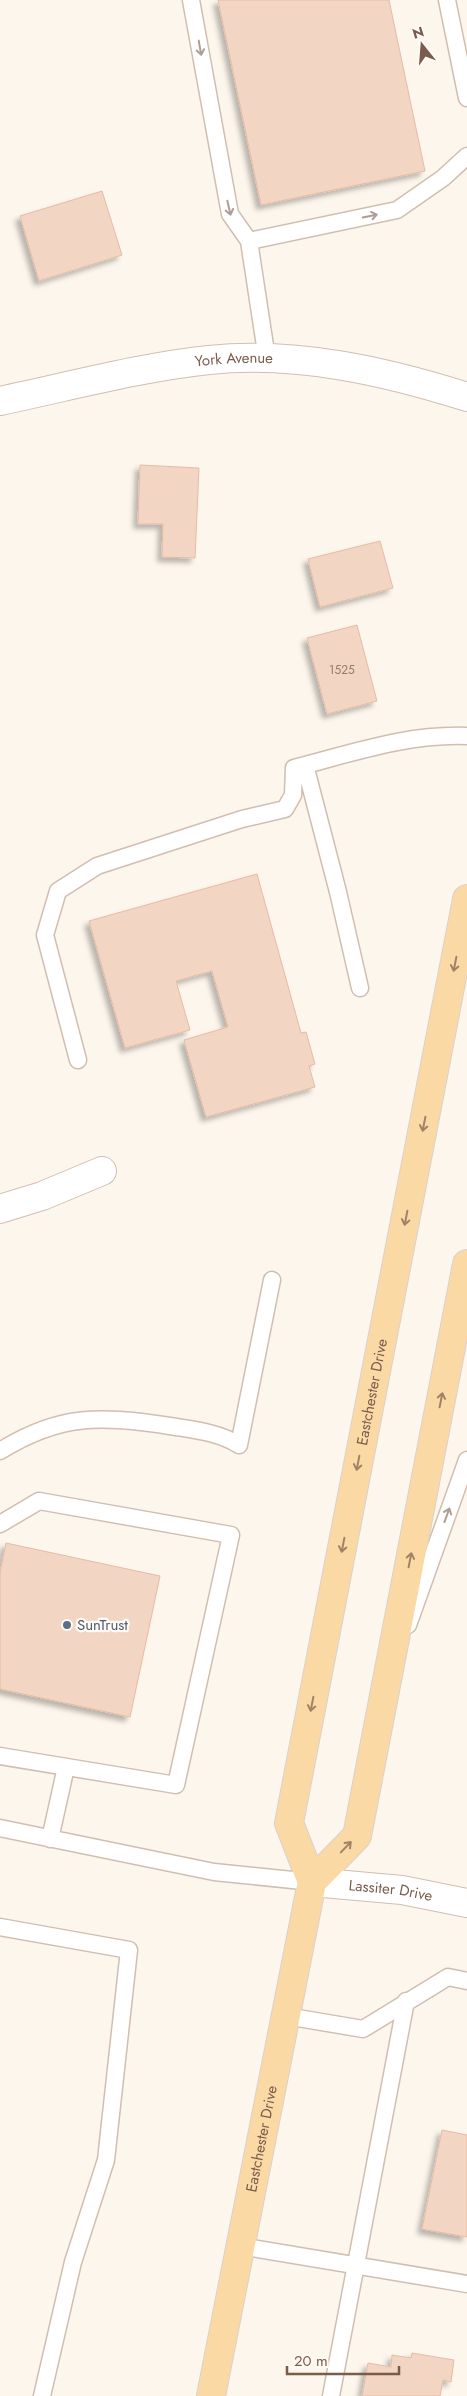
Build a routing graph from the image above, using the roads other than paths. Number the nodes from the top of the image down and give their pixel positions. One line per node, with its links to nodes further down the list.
1 (191, 0): 5 (lane, one-way to 5)
2 (447, 0): 3 (lane)
3 (467, 98)
4 (467, 156): 5 (lane, one-way to 4)
5 (249, 241): 6 (lane)
6 (267, 359): 7 (street, York Avenue); 8 (street, York Avenue)
7 (467, 398)
8 (0, 401)
9 (467, 736): 10 (lane)
10 (305, 765): 12 (lane); 13 (lane)
11 (467, 899): 26 (main road, Eastchester Drive, one-way to 26)
12 (360, 988)
13 (78, 1060)
14 (102, 1171): 15 (street)
15 (0, 1209)
16 (467, 1264): 21 (main road, one-way to 16)
17 (272, 1280): 18 (lane)
18 (0, 1451)
19 (467, 1460): 21 (lane, one-way to 19)
20 (0, 1524): 23 (lane)
21 (384, 1693): 26 (main road, one-way to 21)
22 (0, 1756): 23 (lane)
23 (66, 1767): 25 (lane)
24 (0, 1828): 25 (lane)
25 (50, 1839): 26 (lane)
26 (312, 1882): 27 (street, Lassiter Drive); 31 (main road, Eastchester Drive)
27 (467, 1903)
28 (0, 1927): 35 (lane)
29 (467, 1981): 30 (lane)
30 (406, 2001): 31 (lane); 33 (lane)
31 (286, 2016): 32 (main road, Eastchester Drive)
32 (240, 2246): 33 (lane); 36 (main road, Eastchester Drive)
33 (357, 2266): 34 (lane); 37 (lane)
34 (467, 2284)
35 (42, 2396)
36 (211, 2396)
37 (331, 2396)

